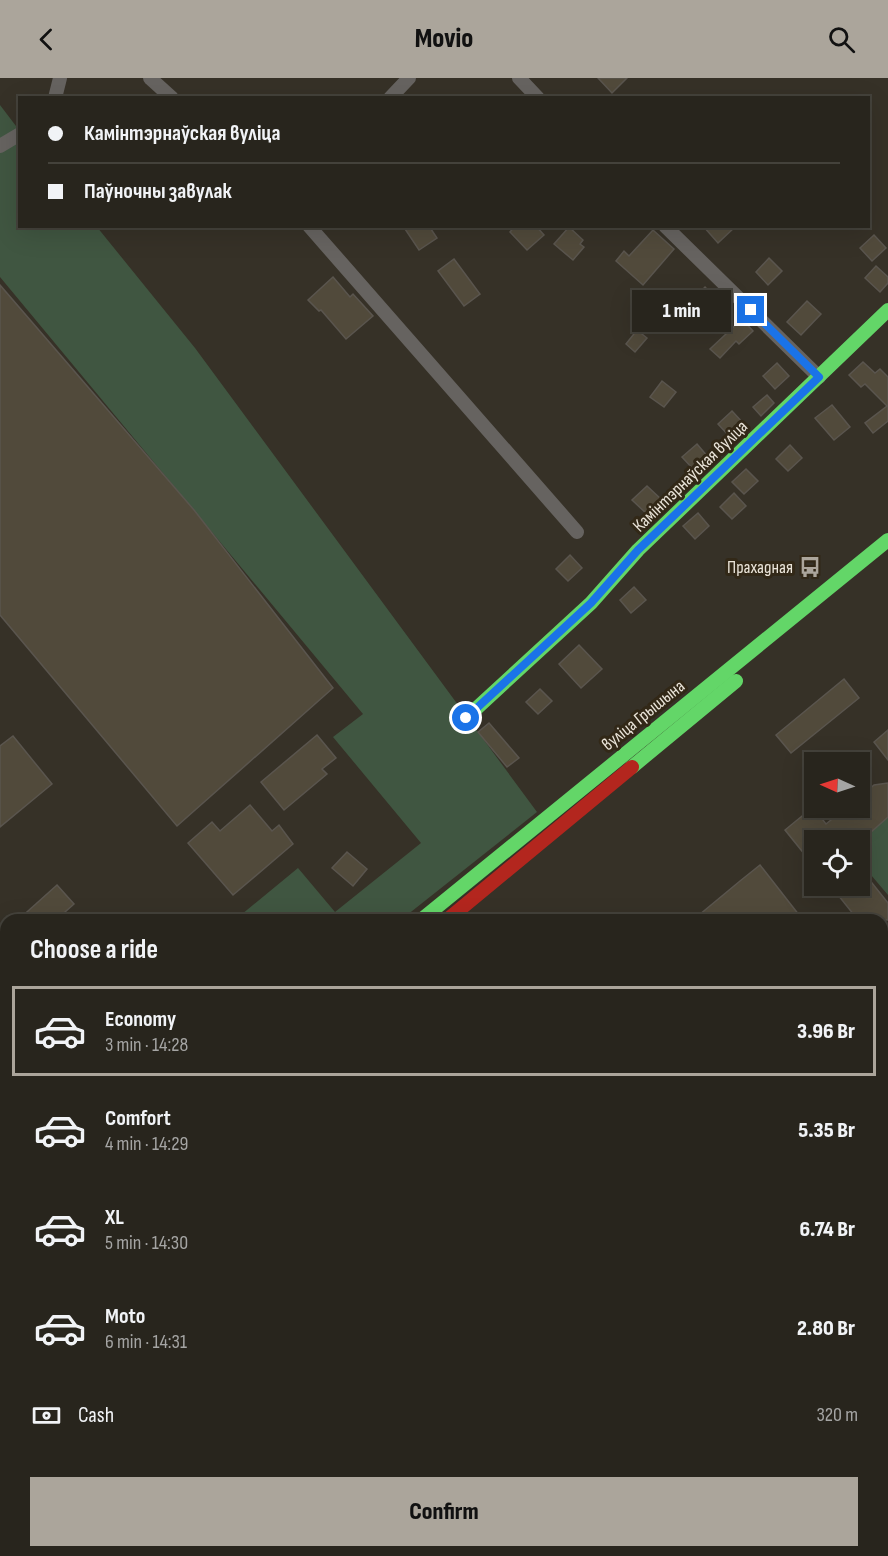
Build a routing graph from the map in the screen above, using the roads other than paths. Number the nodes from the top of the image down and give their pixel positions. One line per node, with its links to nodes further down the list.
1 (60, 78): 5 (street)
2 (150, 78): 6 (street)
3 (409, 78): 7 (street)
4 (519, 78): 8 (street)
5 (56, 96)
6 (170, 96)
7 (392, 96)
8 (536, 96)
9 (18, 135): 10 (street)
10 (0, 146)
11 (311, 228): 15 (street)
12 (667, 228): 14 (street)
13 (888, 310): 14 (main road, Камінтэрнаўская вуліца)
14 (819, 377): 18 (main road, Камінтэрнаўская вуліца)
15 (577, 532)
16 (888, 540): 19 (main road, вуліца Грышына)
17 (888, 558): 20 (main road, вуліца Грышына)
18 (466, 718)
19 (428, 914)
20 (454, 914)

